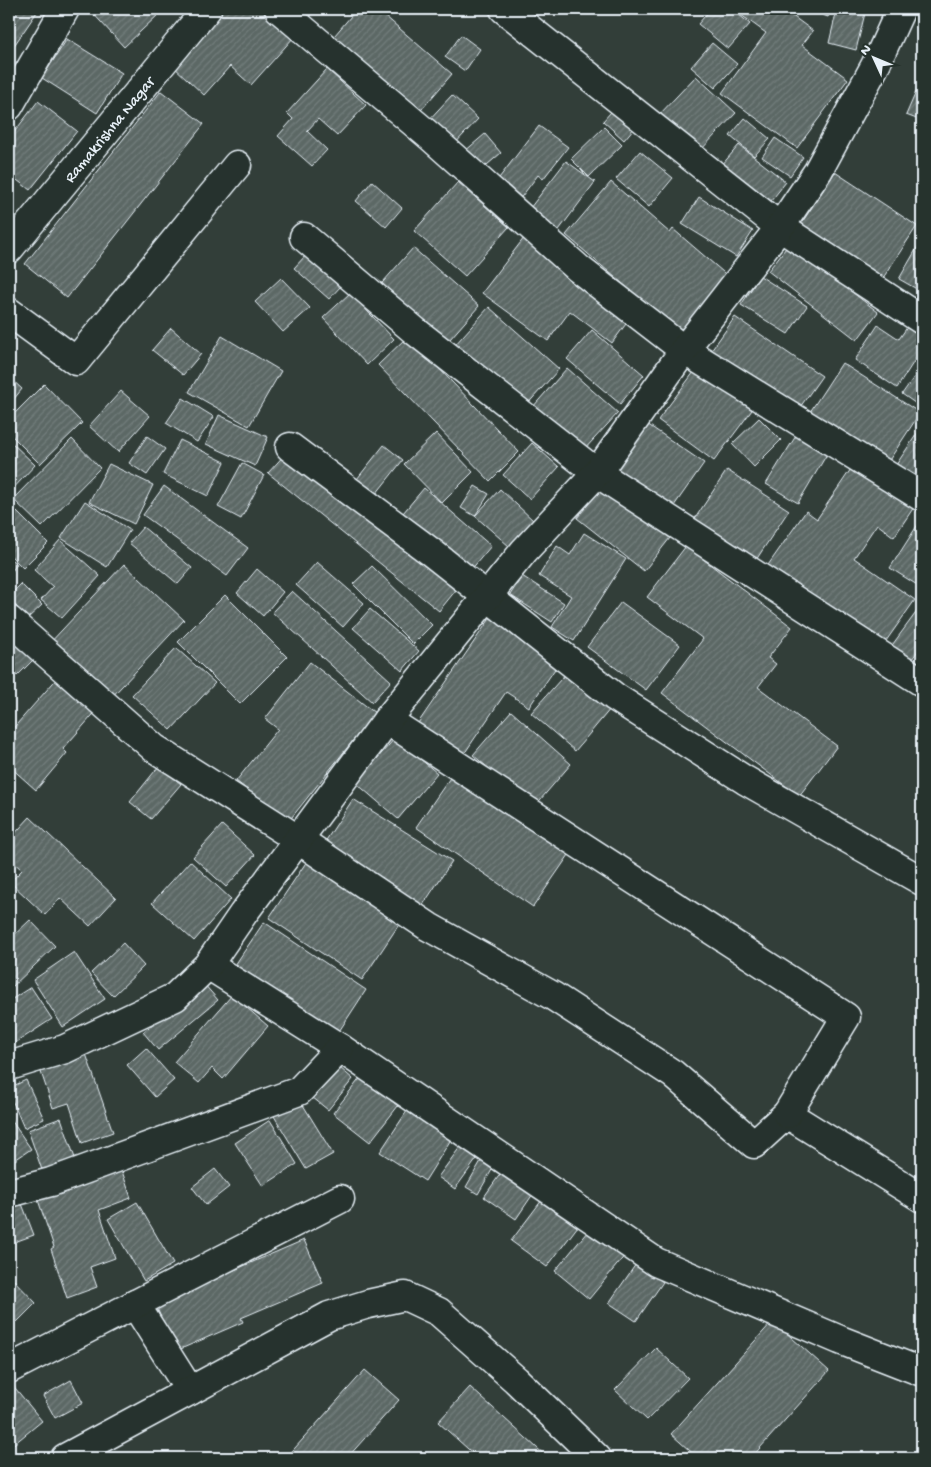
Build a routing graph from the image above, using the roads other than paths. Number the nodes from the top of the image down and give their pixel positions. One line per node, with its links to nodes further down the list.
1 (65, 9): 6 (street)
2 (207, 9): 10 (street, Ramakrishna Nagar)
3 (279, 9): 13 (street)
4 (504, 9): 8 (street)
5 (901, 9): 8 (street)
6 (9, 106)
7 (237, 165): 11 (street)
8 (780, 227): 12 (street); 13 (street)
9 (304, 238): 15 (street)
10 (9, 248)
11 (9, 312)
12 (922, 320)
13 (684, 350): 15 (street); 16 (street)
14 (290, 447): 17 (street)
15 (597, 473): 17 (street); 19 (street)
16 (922, 498)
17 (486, 596): 20 (street); 22 (street)
18 (9, 620): 21 (street)
19 (922, 682)
20 (387, 720): 21 (street); 26 (street)
21 (299, 840): 23 (street); 26 (street)
22 (922, 881)
23 (208, 965): 24 (street); 25 (street)
24 (340, 1048): 27 (street); 32 (street)
25 (9, 1066)
26 (787, 1114): 28 (street)
27 (9, 1193)
28 (922, 1198)
29 (340, 1199): 30 (street)
30 (135, 1304): 31 (street); 33 (street)
31 (9, 1368)
32 (922, 1372)
33 (190, 1391): 34 (street); 35 (street)
34 (65, 1458)
35 (598, 1458)

